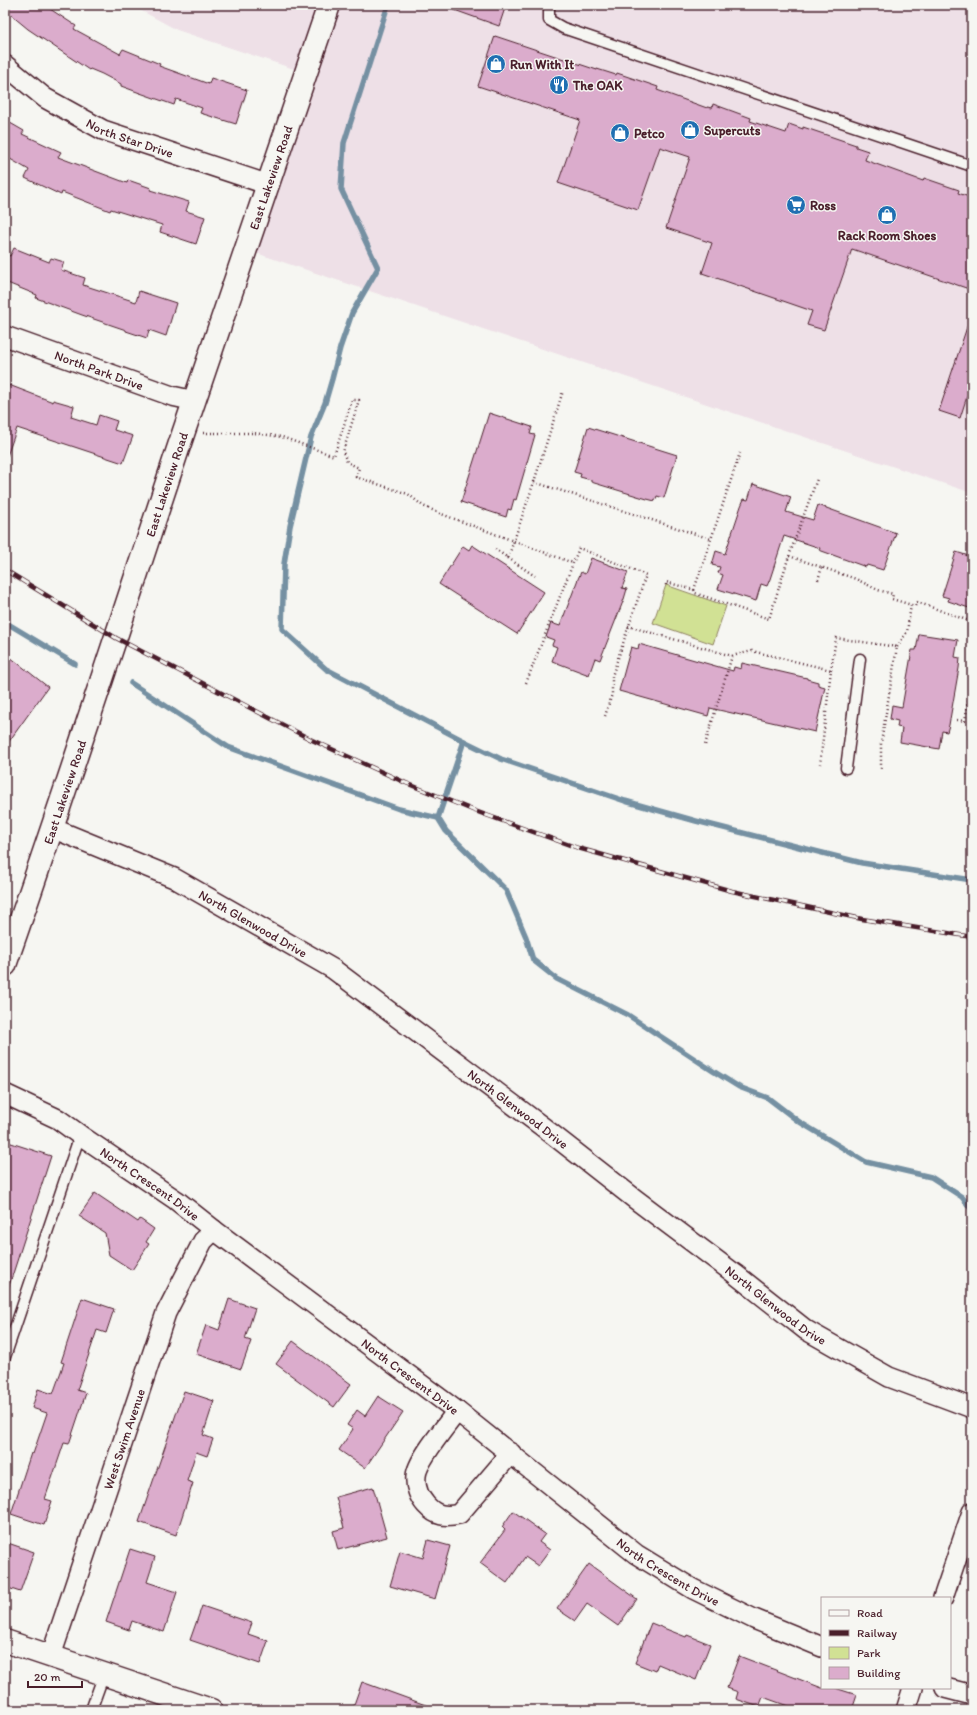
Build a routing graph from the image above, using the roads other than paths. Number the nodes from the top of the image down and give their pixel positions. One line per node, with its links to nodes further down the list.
1 (329, 5): 5 (main road, East Lakeview Road)
2 (549, 5): 4 (lane)
3 (5, 65): 5 (street, North Star Drive)
4 (972, 166)
5 (269, 185): 7 (main road, East Lakeview Road)
6 (5, 336): 7 (street, North Park Drive)
7 (195, 401): 10 (main road, East Lakeview Road)
8 (860, 659): 9 (lane)
9 (846, 768)
10 (52, 828): 11 (main road, East Lakeview Road); 16 (street, North Glenwood Drive)
11 (5, 965)
12 (5, 1094): 13 (street, North Crescent Drive)
13 (80, 1135): 14 (street, North Crescent Drive); 15 (lane)
14 (214, 1230): 17 (street, North Crescent Drive); 23 (street, West Swim Avenue)
15 (5, 1357)
16 (972, 1408)
17 (457, 1411): 18 (street, North Crescent Drive); 18 (street)
18 (511, 1453): 22 (street, North Crescent Drive)
19 (972, 1512): 20 (street)
20 (943, 1597)
21 (5, 1641): 23 (main road)
22 (821, 1647)
23 (51, 1656): 24 (main road)
24 (104, 1674): 28 (lane); 29 (main road)
25 (913, 1689): 30 (street)
26 (949, 1689): 27 (street)
27 (972, 1695)
28 (91, 1710)
29 (211, 1710)
30 (906, 1710)

